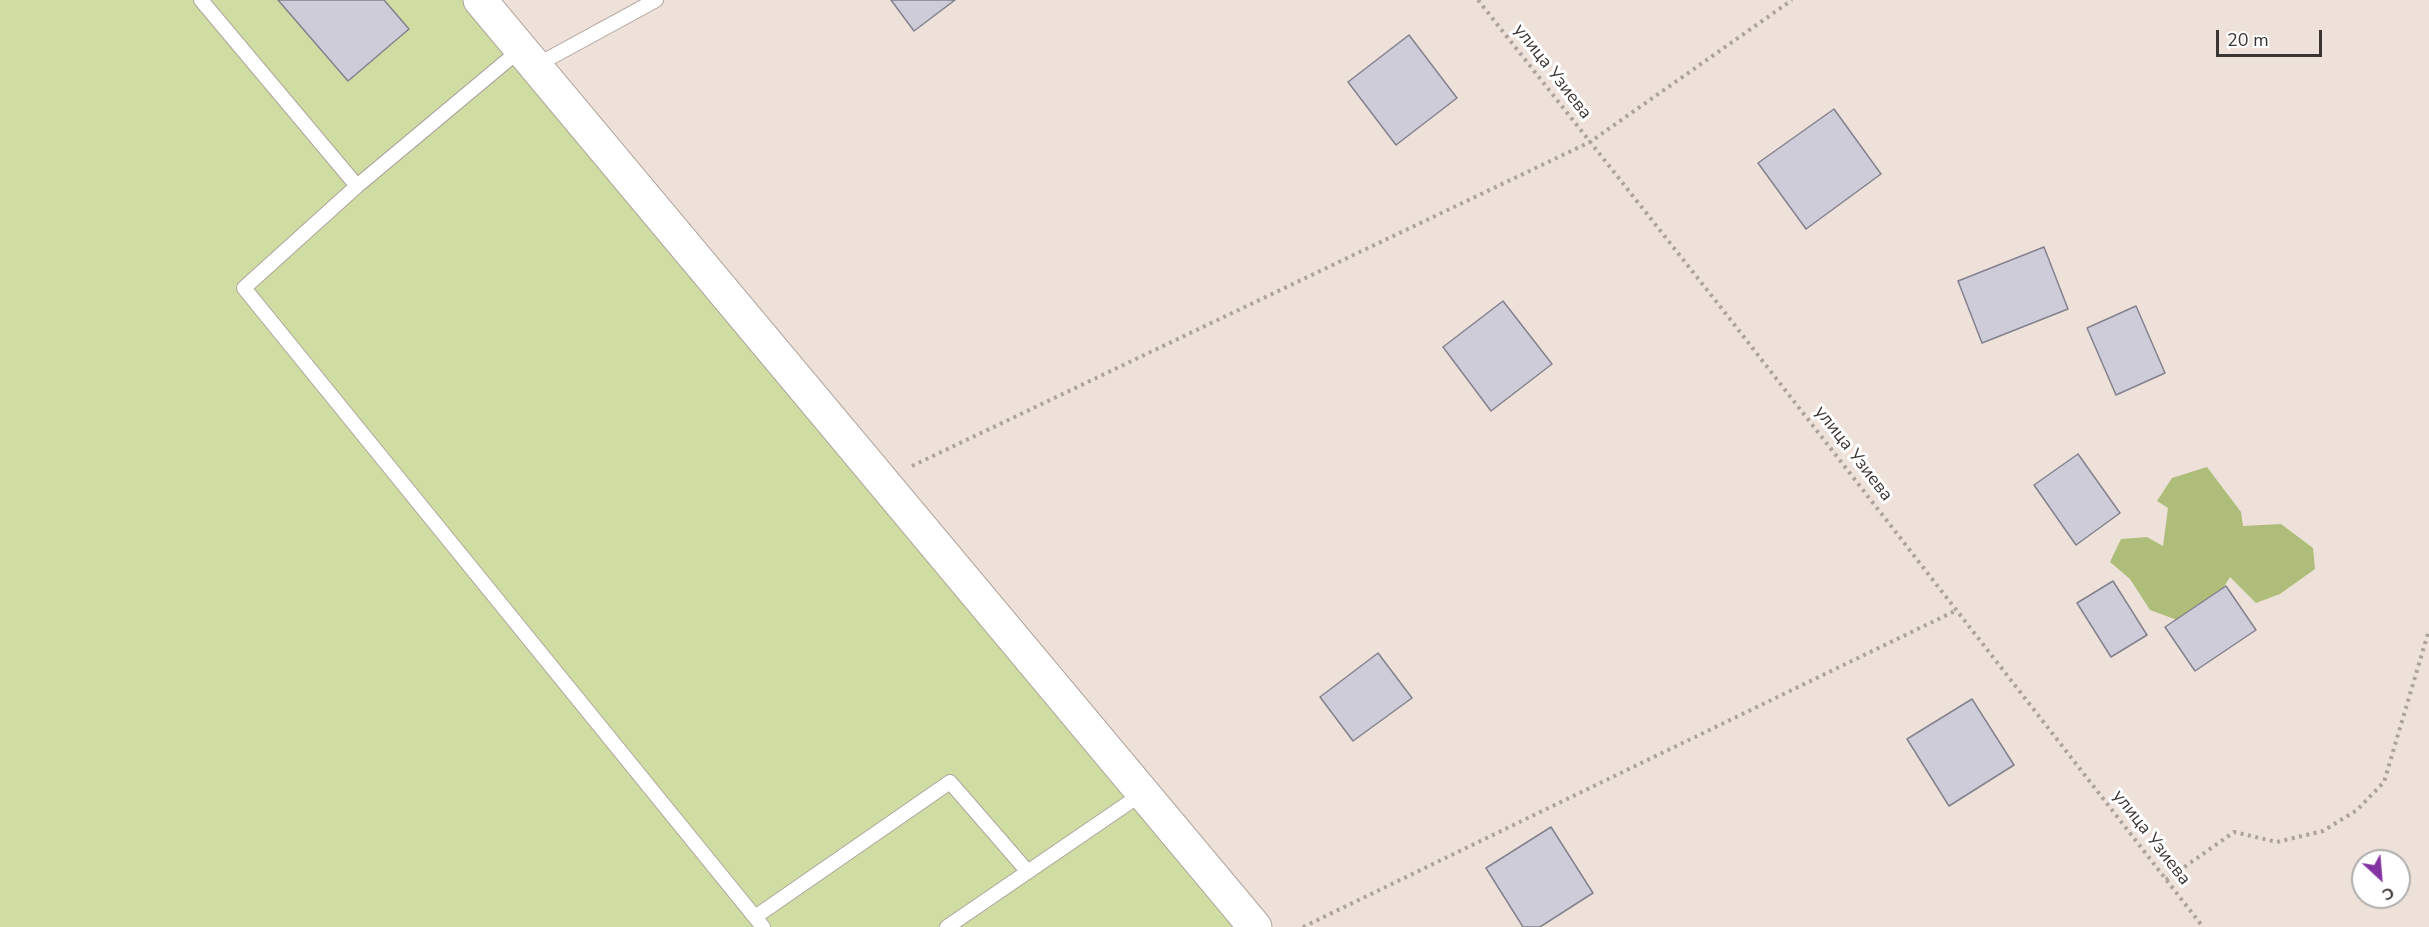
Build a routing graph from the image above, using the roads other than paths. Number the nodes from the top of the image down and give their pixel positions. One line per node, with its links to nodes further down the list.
1 (201, 0): 5 (lane)
2 (480, 0): 4 (street)
3 (656, 0): 4 (lane)
4 (528, 57): 5 (lane); 6 (street)
5 (357, 186): 8 (lane)
6 (1143, 793): 7 (lane); 10 (street)
7 (1028, 872): 8 (lane); 9 (lane)
8 (759, 922)
9 (947, 927)
10 (1255, 927)

